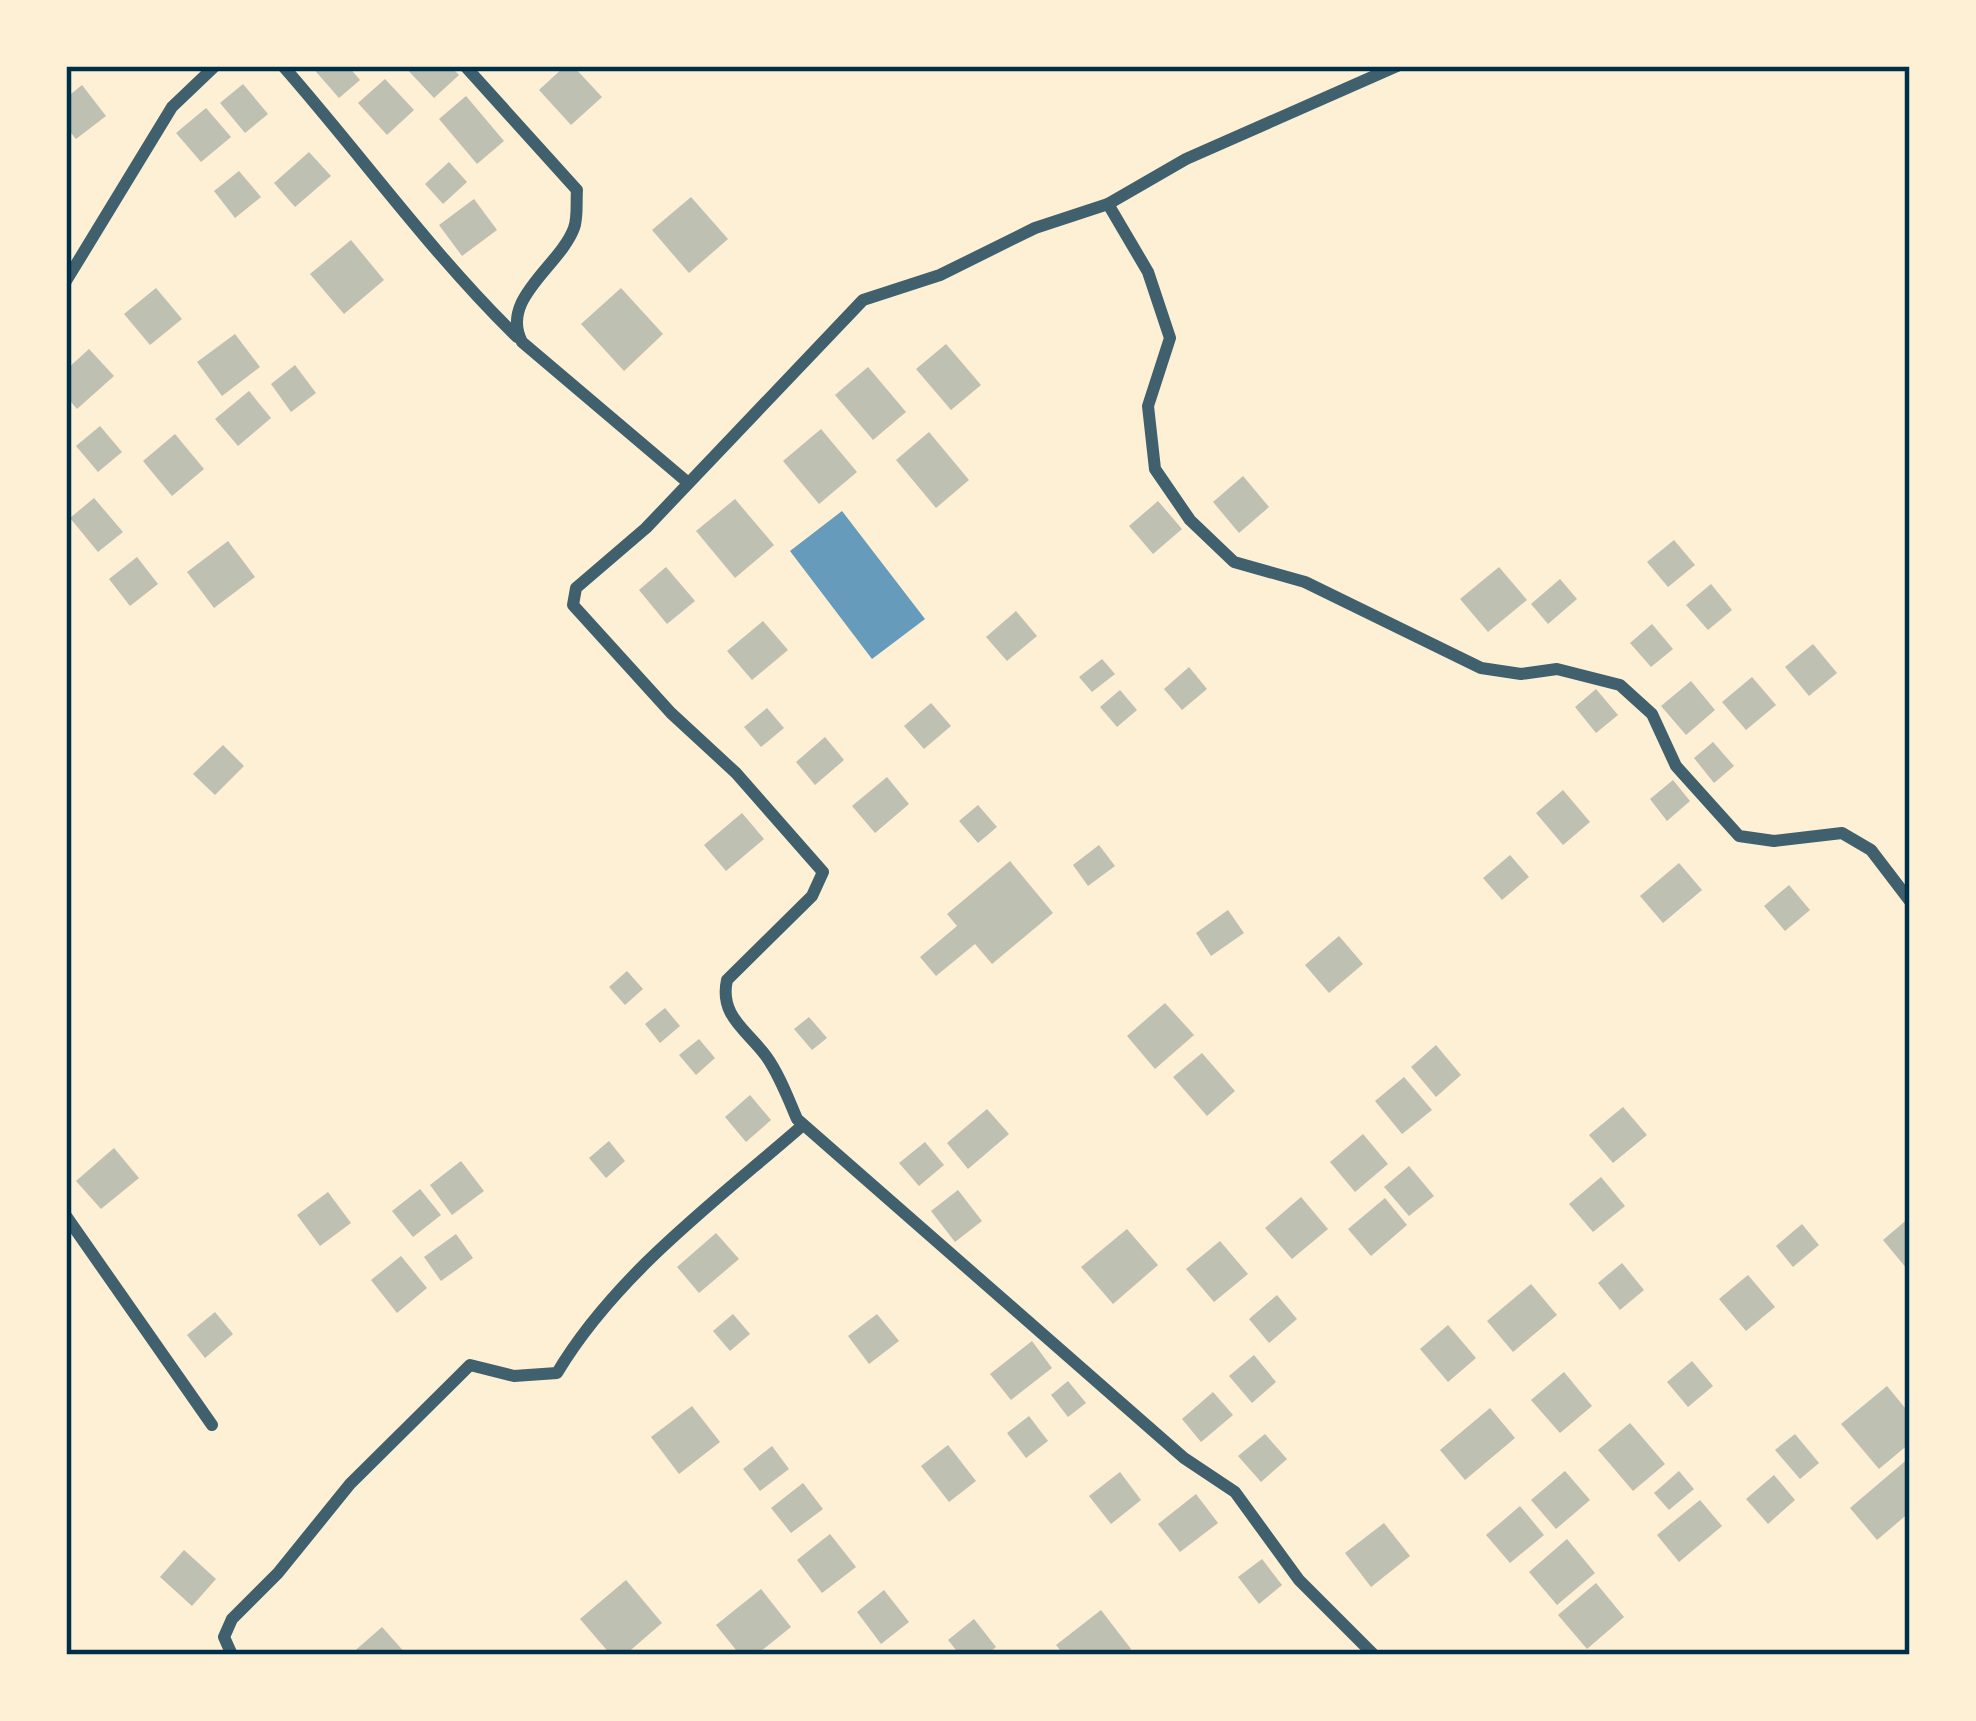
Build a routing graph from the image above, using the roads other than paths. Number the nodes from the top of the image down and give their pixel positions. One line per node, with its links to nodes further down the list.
1 (215, 66): 6 (street)
2 (284, 66): 7 (street)
3 (465, 66): 7 (street)
4 (1397, 66): 5 (street)
5 (1108, 204): 8 (street); 9 (street)
6 (66, 281)
7 (522, 342): 8 (street)
8 (686, 481): 10 (street)
9 (1910, 901)
10 (803, 1125): 13 (street); 14 (street)
11 (66, 1216): 12 (street)
12 (212, 1425)
13 (232, 1655)
14 (1374, 1655)

